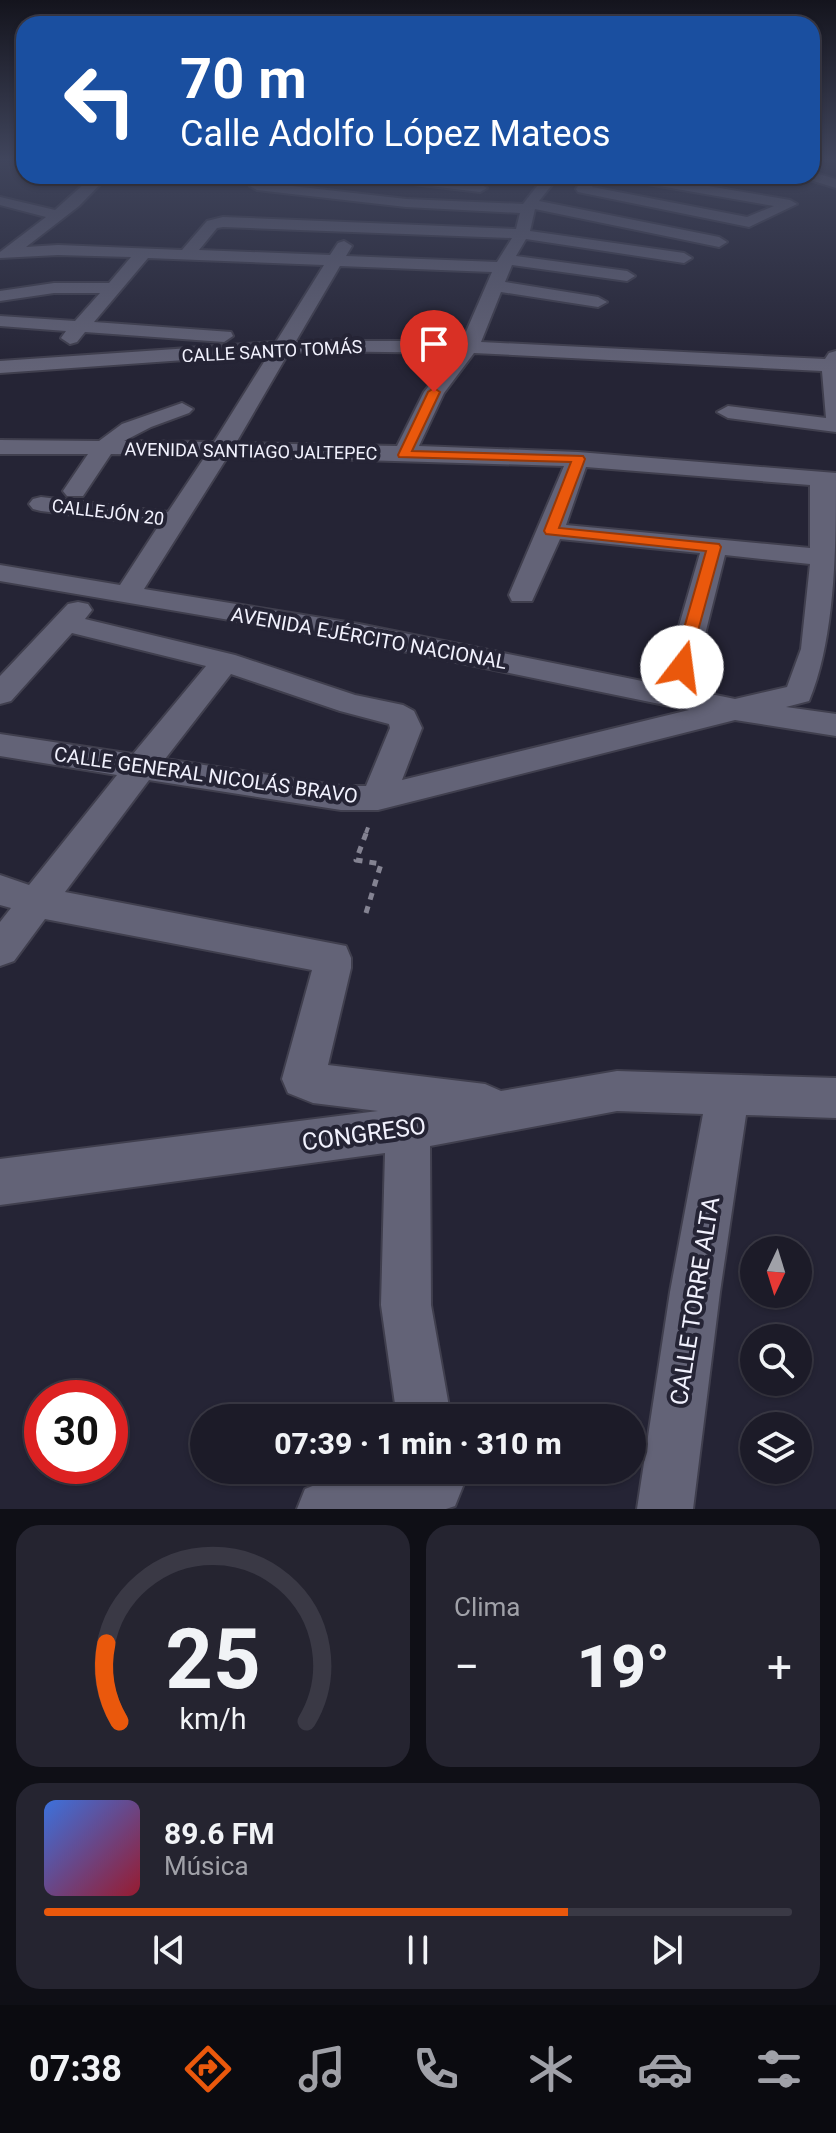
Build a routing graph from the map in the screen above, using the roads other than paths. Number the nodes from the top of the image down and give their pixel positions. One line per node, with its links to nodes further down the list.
1 (38, 228): 8 (street)
2 (211, 228): 9 (street)
3 (355, 228): 15 (street)
4 (367, 228): 7 (street)
5 (523, 228): 7 (street)
6 (649, 228): 10 (street)
7 (522, 234): 17 (street); 18 (street)
8 (27, 237): 11 (street); 16 (street)
9 (200, 239): 14 (street); 15 (street)
10 (719, 242)
11 (58, 250): 12 (street); 16 (street)
12 (93, 252): 13 (street); 19 (street)
13 (144, 253): 14 (street); 24 (street)
14 (187, 254): 15 (street)
15 (338, 254): 18 (street); 30 (street)
16 (6, 255)
17 (684, 258)
18 (505, 263): 21 (street); 23 (street)
19 (47, 269)
20 (23, 275): 22 (street)
21 (627, 276)
22 (0, 281)
23 (495, 286): 27 (street); 31 (street)
24 (113, 288): 25 (street); 29 (street)
25 (39, 292): 26 (street); 28 (street)
26 (0, 296)
27 (598, 302)
28 (4, 321): 29 (street)
29 (74, 333): 30 (street); 33 (street)
30 (284, 344): 31 (street, CALLE SANTO TOMÁS); 33 (street, CALLE SANTO TOMÁS); 42 (street)
31 (469, 347): 32 (street, CALLE SANTO TOMÁS); 43 (street)
32 (834, 360): 38 (street)
33 (101, 362): 34 (street, CALLE SANTO TOMÁS)
34 (10, 366): 35 (street)
35 (0, 384)
36 (182, 409): 41 (street)
37 (728, 412): 39 (street)
38 (836, 417)
39 (836, 426)
40 (0, 447): 41 (street, AVENIDA SANTIAGO JALTEPEC)
41 (102, 448): 42 (street, AVENIDA SANTIAGO JALTEPEC); 46 (street)
42 (221, 449): 43 (street, AVENIDA SANTIAGO JALTEPEC); 48 (street)
43 (404, 455): 44 (street, AVENIDA SANTIAGO JALTEPEC)
44 (578, 459): 45 (street, AVENIDA SANTIAGO JALTEPEC); 49 (street)
45 (829, 479): 51 (street)
46 (75, 491)
47 (41, 504): 48 (street, CALLEJÓN 20)
48 (175, 520): 55 (street)
49 (551, 531): 50 (street); 54 (street)
50 (714, 547): 51 (street); 60 (street)
51 (826, 550): 57 (street)
52 (0, 573): 53 (street, AVENIDA EJÉRCITO NACIONAL)
53 (97, 591): 55 (street, AVENIDA EJÉRCITO NACIONAL); 56 (street)
54 (522, 595)
55 (126, 596): 60 (street, AVENIDA EJÉRCITO NACIONAL)
56 (65, 623): 58 (street); 59 (street)
57 (828, 633): 61 (street, CALLE GENERAL NICOLÁS BRAVO)
58 (225, 662): 64 (street); 65 (street)
59 (0, 694)
60 (674, 697): 61 (street, AVENIDA EJÉRCITO NACIONAL)
61 (737, 710): 62 (street, AVENIDA EJÉRCITO NACIONAL); 65 (street, CALLE GENERAL NICOLÁS BRAVO)
62 (836, 725)
63 (0, 745): 64 (street, CALLE GENERAL NICOLÁS BRAVO)
64 (139, 769): 65 (street, CALLE GENERAL NICOLÁS BRAVO); 67 (street)
65 (378, 798)
66 (0, 890): 67 (street)
67 (37, 902): 68 (street); 71 (street)
68 (0, 950)
69 (728, 1094): 70 (street, CONGRESO); 71 (street, CONGRESO); 77 (street, CALLE TORRE ALTA)
70 (836, 1098)
71 (514, 1109): 72 (street, CONGRESO)
72 (408, 1129): 73 (street, CONGRESO); 74 (street)
73 (0, 1182)
74 (422, 1404)
75 (435, 1488): 76 (street)
76 (325, 1509)
77 (665, 1509)

